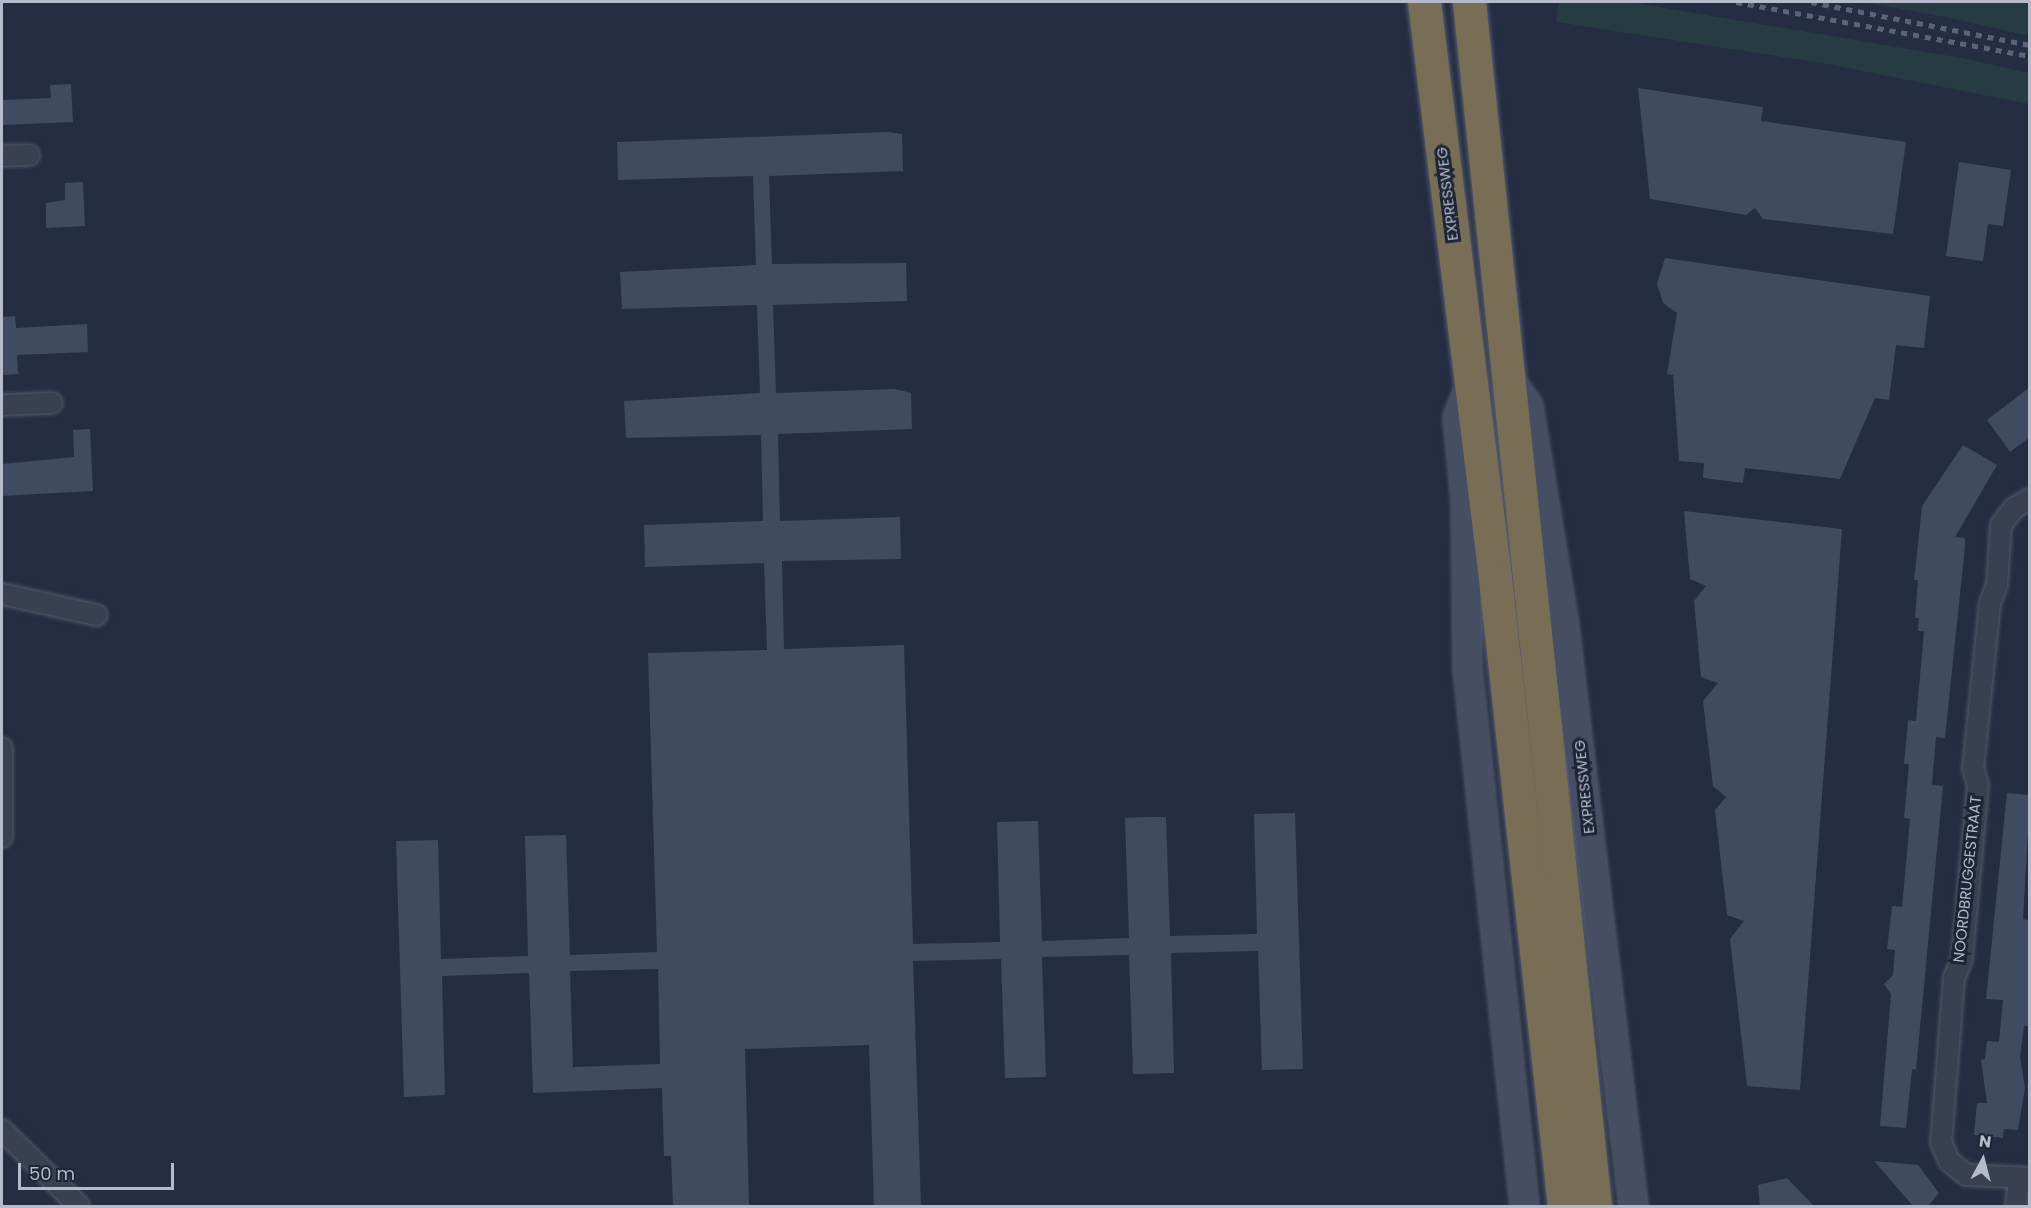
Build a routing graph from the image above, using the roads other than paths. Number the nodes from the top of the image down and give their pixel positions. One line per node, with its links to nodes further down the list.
1 (1424, 2): 6 (highway, EXPRESSWEG)
2 (1469, 2): 5 (highway, EXPRESSWEG)
3 (29, 155): 4 (street)
4 (2, 156)
5 (1506, 375): 20 (highway, EXPRESSWEG); 21 (street, EXPRESSWEG)
6 (1469, 386): 18 (street, EXPRESSWEG); 19 (highway, EXPRESSWEG)
7 (52, 403): 8 (street)
8 (2, 405)
9 (2030, 499): 16 (street, NOORDBRUGGESTRAAT)
10 (2, 594): 11 (street)
11 (97, 615)
12 (2, 748): 13 (street)
13 (3, 812): 14 (street)
14 (2, 837)
15 (2, 1130): 17 (street)
16 (2024, 1178): 22 (street)
17 (79, 1206)
18 (1524, 1206)
19 (1564, 1206)
20 (1595, 1206)
21 (1633, 1206)
22 (2016, 1206)

